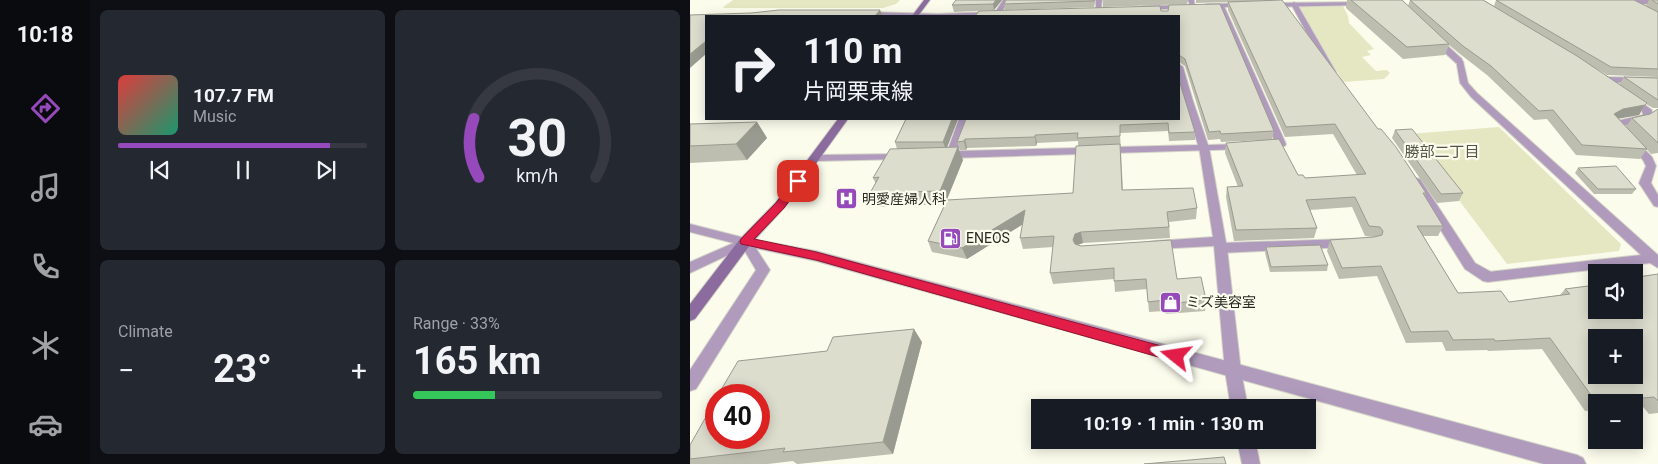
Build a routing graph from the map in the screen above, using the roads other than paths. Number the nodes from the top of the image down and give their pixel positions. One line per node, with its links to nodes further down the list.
1 (927, 0): 20 (main road)
2 (1006, 0): 21 (street)
3 (1100, 0): 14 (street)
4 (1314, 2): 9 (street); 10 (street)
5 (1610, 2): 6 (street)
6 (1630, 2): 7 (street); 17 (street)
7 (1658, 2)
8 (1192, 3): 11 (street); 13 (street)
9 (1294, 4): 11 (street); 26 (street)
10 (1370, 4)
11 (1221, 6): 29 (street)
12 (1136, 8): 13 (street)
13 (1163, 8): 22 (street)
14 (1099, 9): 15 (street); 16 (street)
15 (1108, 9)
16 (1089, 10)
17 (1644, 10)
18 (854, 14): 19 (street)
19 (885, 15)
20 (917, 15)
21 (970, 15)
22 (1165, 15)
23 (1432, 35): 41 (street)
24 (1180, 71): 29 (street)
25 (1658, 81): 35 (street)
26 (1340, 82)
27 (842, 120): 33 (main road)
28 (964, 120): 30 (street)
29 (1204, 147): 30 (street); 39 (street)
30 (951, 155): 32 (street)
31 (912, 156): 33 (street)
32 (932, 156)
33 (816, 158): 37 (main road)
34 (1407, 169): 41 (street)
35 (1658, 203)
36 (690, 228): 37 (street)
37 (746, 242): 42 (street); 43 (main road); 44 (street); 45 (street)
38 (1362, 242): 39 (street)
39 (1221, 244): 40 (street); 44 (street)
40 (1142, 246)
41 (1656, 259)
42 (690, 268)
43 (690, 315)
44 (1233, 371): 46 (street); 49 (street)
45 (690, 384)
46 (1238, 399)
47 (1248, 449): 48 (street)
48 (1251, 464)
49 (1577, 464)

